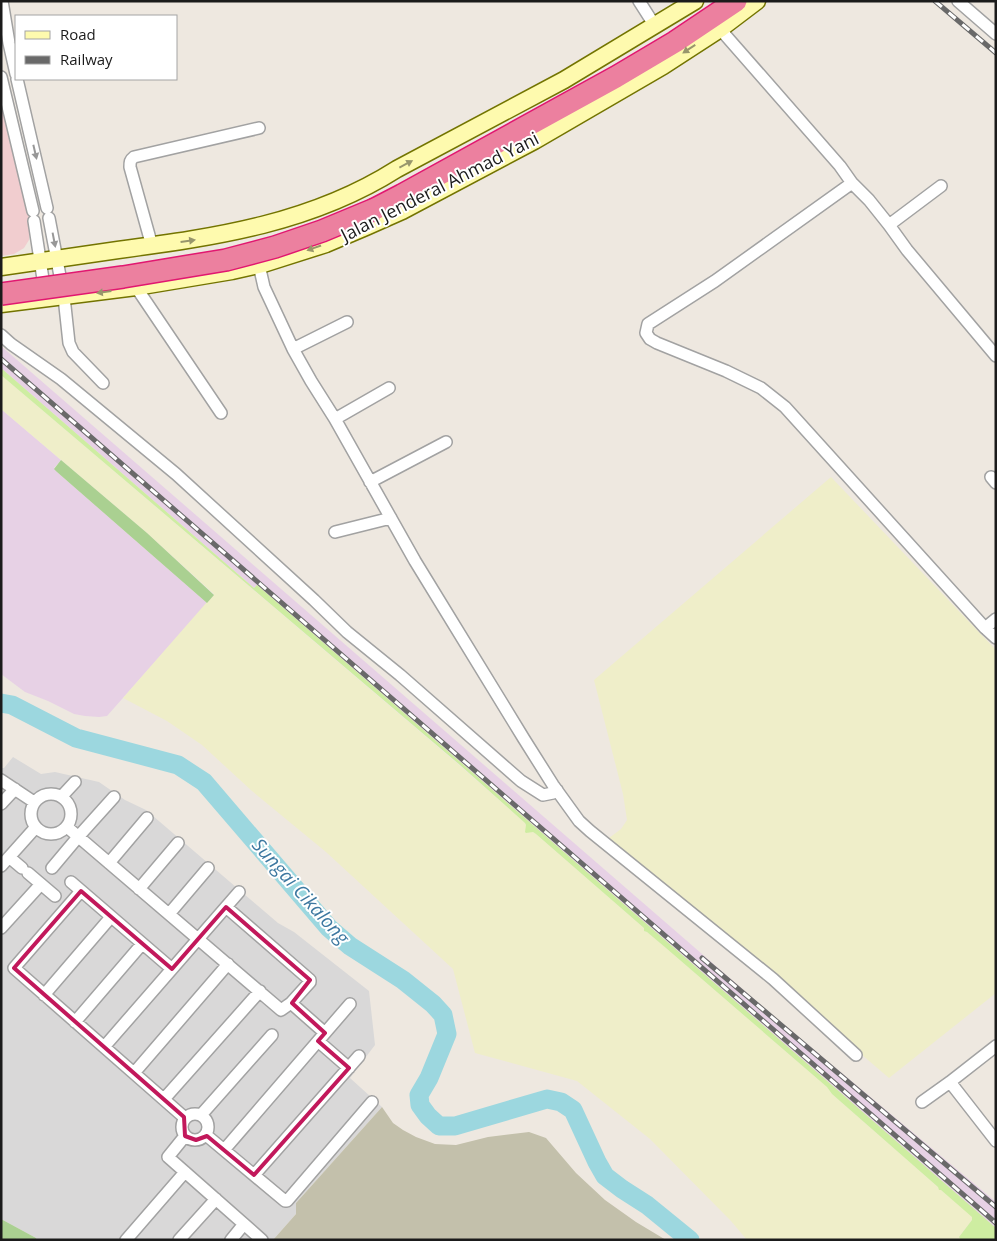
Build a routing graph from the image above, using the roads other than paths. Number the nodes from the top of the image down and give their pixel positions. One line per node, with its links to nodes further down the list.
1 (2, 1): 11 (street)
2 (639, 1): 8 (street)
3 (695, 1): 8 (street, Jalan Jenderal Ahmad Yani)
4 (712, 1): 19 (highway, Jalan Jenderal Ahmad Yani)
5 (757, 1): 7 (street, Jalan Jenderal Ahmad Yani)
6 (958, 1): 10 (street)
7 (741, 5): 9 (street, Jalan Jenderal Ahmad Yani); 19 (highway, Jalan Jenderal Ahmad Yani)
8 (655, 26): 23 (street, Jalan Jenderal Ahmad Yani, one-way to 8)
9 (720, 29): 17 (street); 26 (street, Jalan Jenderal Ahmad Yani, one-way to 26)
10 (996, 34)
11 (15, 70)
12 (1, 77): 15 (street)
13 (17, 80): 14 (street)
14 (24, 105): 15 (street); 20 (street, one-way to 20)
15 (9, 108): 21 (street)
16 (259, 128): 23 (street)
17 (852, 183): 22 (street); 47 (street)
18 (940, 186): 22 (street)
19 (399, 190): 28 (highway, Jalan Jenderal Ahmad Yani); 30 (highway, Jalan Jenderal Ahmad Yani, bridge)
20 (47, 208): 21 (street); 24 (street, one-way to 24)
21 (33, 212): 25 (street)
22 (889, 225): 37 (street)
23 (152, 246): 24 (street, Jalan Jenderal Ahmad Yani)
24 (57, 259): 25 (street, Jalan Jenderal Ahmad Yani); 31 (street)
25 (40, 261): 27 (street, Jalan Jenderal Ahmad Yani); 32 (street)
26 (259, 265): 29 (street, Jalan Jenderal Ahmad Yani); 36 (street)
27 (1, 268)
28 (1, 280)
29 (136, 287): 31 (street, Jalan Jenderal Ahmad Yani, one-way to 31); 40 (street)
30 (1, 294)
31 (64, 297): 32 (street, Jalan Jenderal Ahmad Yani); 38 (street)
32 (46, 299): 33 (street, Jalan Jenderal Ahmad Yani)
33 (1, 304)
34 (347, 322): 36 (street)
35 (1, 335): 52 (street)
36 (293, 349): 41 (street)
37 (996, 356)
38 (103, 383)
39 (389, 388): 41 (street)
40 (221, 413)
41 (335, 419): 43 (street)
42 (446, 442): 43 (street)
43 (370, 482): 44 (street)
44 (391, 518): 45 (street); 52 (street)
45 (335, 532)
46 (996, 619): 47 (street)
47 (985, 628): 48 (street)
48 (996, 638)
49 (1, 780): 51 (street)
50 (75, 782): 53 (street)
51 (15, 789): 55 (street); 56 (street)
52 (557, 790): 90 (street)
53 (62, 796): 55 (street); 59 (street)
54 (114, 797): 60 (street)
55 (34, 802): 58 (street)
56 (1, 804)
57 (147, 818): 63 (street)
58 (36, 827): 59 (street); 62 (street)
59 (66, 827): 60 (street)
60 (78, 837): 63 (street); 65 (street)
61 (178, 843): 69 (street)
62 (10, 857): 64 (street); 68 (street)
63 (109, 863): 69 (street)
64 (1, 866)
65 (52, 868)
66 (208, 868): 74 (street)
67 (71, 882): 70 (street)
68 (41, 884): 72 (street); 76 (street)
69 (139, 888): 74 (street)
70 (81, 891): 72 (street); 75 (street)
71 (239, 892): 73 (street)
72 (61, 901): 82 (street)
73 (226, 907): 77 (street); 83 (street)
74 (169, 914): 77 (street)
75 (112, 917): 78 (street); 82 (street)
76 (1, 928)
77 (198, 939): 79 (street); 80 (street)
78 (142, 944): 80 (street); 85 (street)
79 (228, 964): 81 (street); 93 (street)
80 (172, 970): 89 (street)
81 (260, 991): 83 (street); 95 (street)
82 (44, 995): 85 (street)
83 (291, 1003): 87 (street)
84 (350, 1004): 87 (street)
85 (75, 1022): 89 (street)
86 (272, 1035): 98 (street)
87 (321, 1037): 92 (street); 103 (street)
88 (996, 1046): 94 (street)
89 (104, 1047): 93 (street)
90 (856, 1055)
91 (359, 1056): 92 (street)
92 (349, 1068): 105 (street)
93 (134, 1073): 95 (street)
94 (950, 1082): 97 (street); 102 (street)
95 (164, 1099): 99 (street)
96 (372, 1102): 105 (street)
97 (922, 1102)
98 (201, 1116): 99 (street); 100 (street)
99 (185, 1118): 101 (street)
100 (206, 1135): 101 (street); 103 (street)
101 (185, 1136): 104 (street)
102 (996, 1141)
103 (224, 1150): 105 (street)
104 (185, 1172): 106 (street); 108 (street)
105 (254, 1174)
106 (216, 1199): 107 (street); 109 (street)
107 (244, 1224): 110 (street); 111 (street)
108 (126, 1240)
109 (179, 1240)
110 (231, 1240)
111 (262, 1240)

